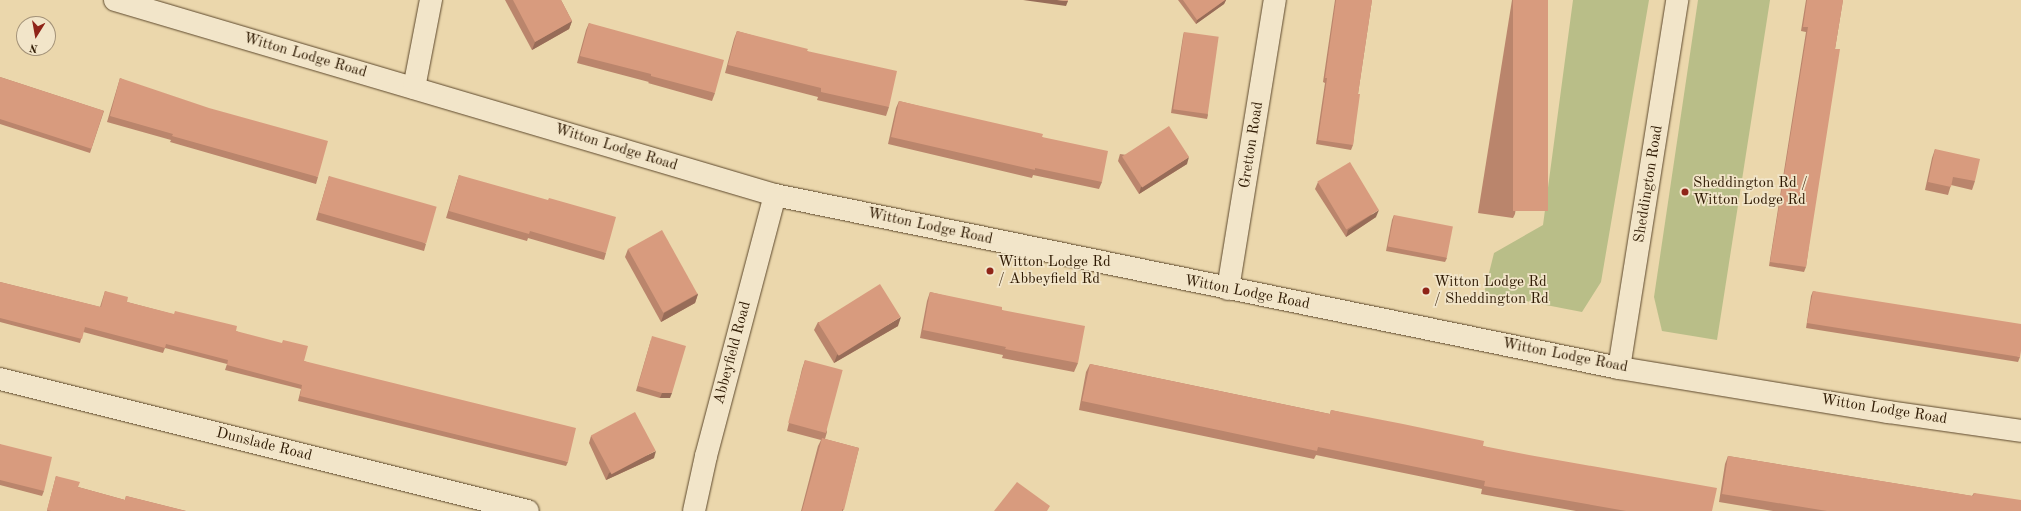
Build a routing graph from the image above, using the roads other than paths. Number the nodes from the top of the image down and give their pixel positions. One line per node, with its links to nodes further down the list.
1 (115, 0): 5 (street, Witton Lodge Road)
2 (431, 0): 5 (street)
3 (1275, 0): 7 (street, Gretton Road)
4 (1677, 0): 8 (street, Sheddington Road)
5 (414, 88): 6 (street, Witton Lodge Road)
6 (775, 195): 7 (street, Witton Lodge Road); 12 (street, Abbeyfield Road)
7 (1228, 289): 8 (street, Witton Lodge Road)
8 (1619, 368): 10 (street, Witton Lodge Road)
9 (0, 379): 11 (street, Dunslade Road)
10 (2021, 431)
11 (528, 511)
12 (694, 511)

